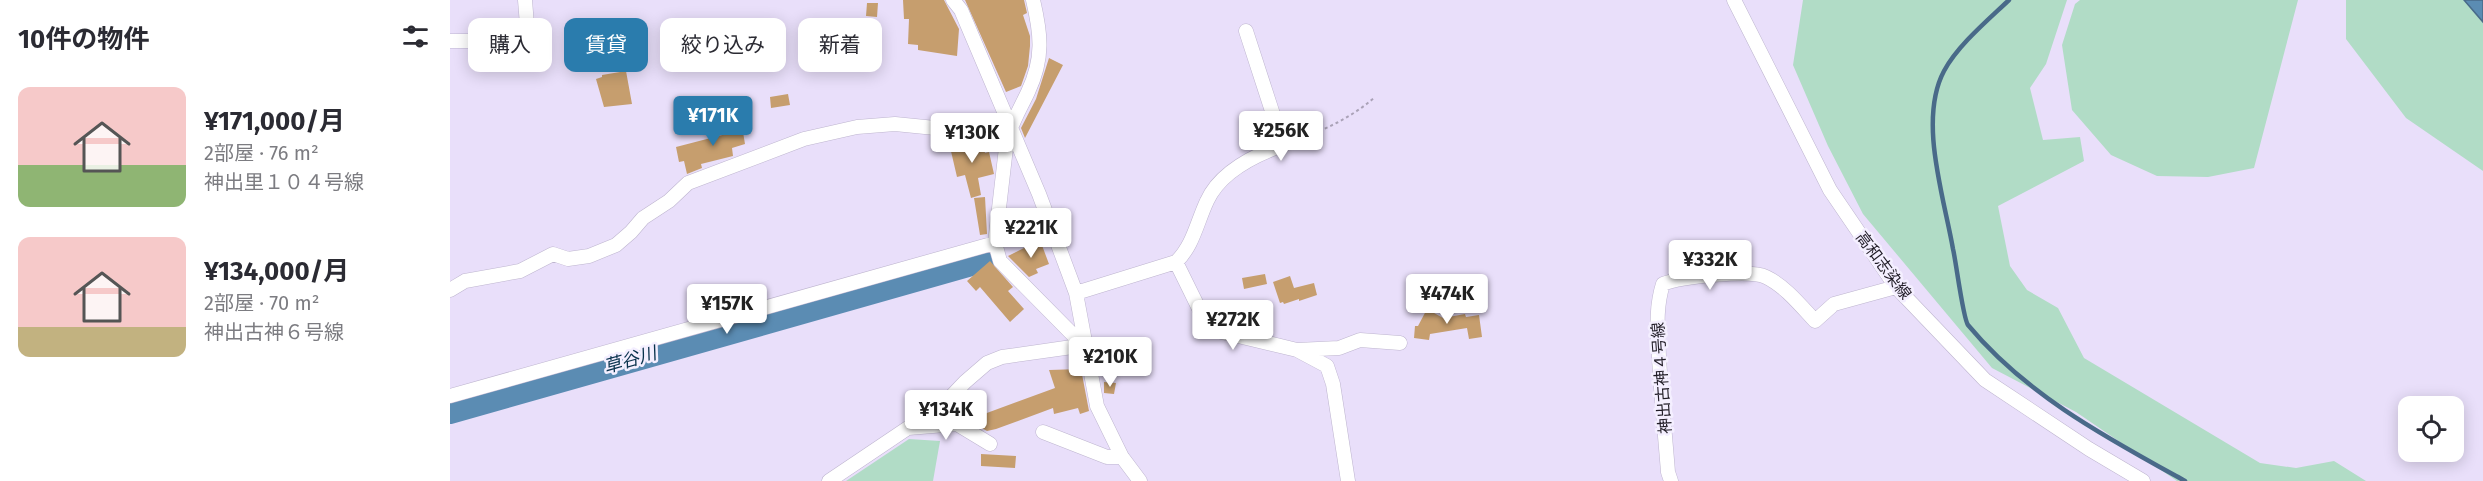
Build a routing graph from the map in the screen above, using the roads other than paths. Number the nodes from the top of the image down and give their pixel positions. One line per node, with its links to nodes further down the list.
1 (525, 0): 6 (street)
2 (953, 0): 7 (street)
3 (1033, 0): 7 (street)
4 (1734, 0): 10 (street, 高和志染線)
5 (1246, 31): 9 (street)
6 (450, 41)
7 (1010, 126): 8 (street); 11 (street); 12 (street)
8 (995, 243): 14 (street); 16 (street)
9 (1176, 262): 12 (street); 15 (street)
10 (1896, 287): 24 (street, 神出古神４号線); 25 (street, 高和志染線)
11 (450, 290)
12 (1076, 293): 14 (street)
13 (1400, 343): 15 (street)
14 (1086, 348): 17 (street); 20 (street)
15 (1297, 350): 23 (street)
16 (450, 396)
17 (906, 428): 19 (street); 21 (street)
18 (1043, 432): 20 (street)
19 (990, 444)
20 (1122, 457): 22 (street)
21 (830, 481)
22 (1140, 481)
23 (1348, 481)
24 (1671, 481)
25 (2143, 481)

